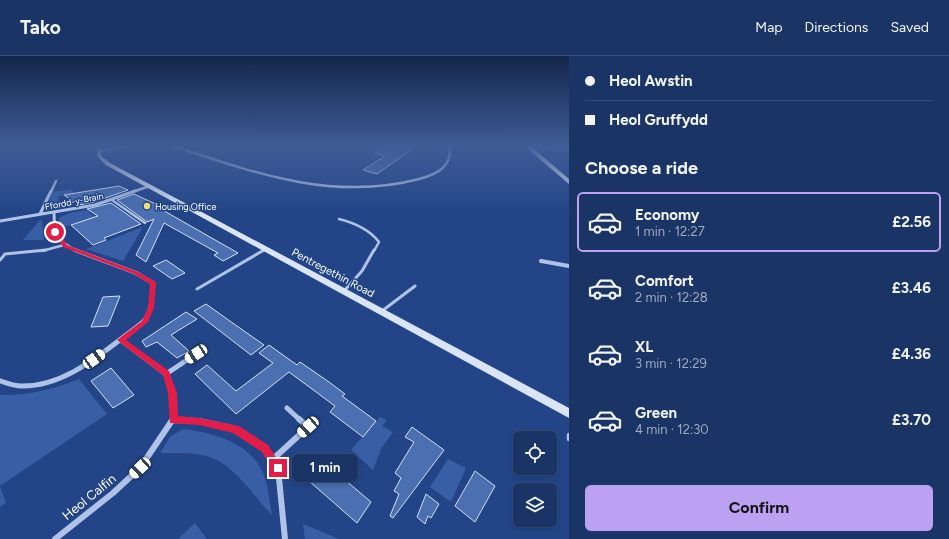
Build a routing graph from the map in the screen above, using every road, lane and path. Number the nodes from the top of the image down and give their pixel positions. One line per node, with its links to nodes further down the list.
1 (115, 168): 7 (street, Pentregethin Road)
2 (245, 168): 3 (street)
3 (443, 168)
4 (552, 168): 6 (street)
5 (56, 181): 10 (street)
6 (569, 182)
7 (150, 186): 8 (street, Ffordd-y-Brain); 15 (street, Pentregethin Road)
8 (112, 200): 9 (street, Ffordd-y-Brain); 13 (lane)
9 (54, 212): 10 (street, Ffordd-y-Brain); 14 (street)
10 (40, 214): 12 (street, Ffordd-y-Brain)
11 (339, 219): 21 (lane)
12 (0, 221)
13 (145, 223)
14 (64, 245): 16 (lane); 23 (street)
15 (265, 249): 20 (lane); 21 (street, Pentregethin Road)
16 (0, 260)
17 (541, 261): 18 (street)
18 (569, 266)
19 (415, 286): 22 (lane)
20 (197, 289)
21 (344, 291): 22 (street, Pentregethin Road)
22 (382, 311): 28 (street, Pentregethin Road)
23 (121, 340): 25 (street); 26 (street)
24 (196, 354): 25 (street)
25 (166, 374): 29 (street)
26 (0, 382)
27 (287, 408): 32 (street)
28 (569, 412)
29 (173, 420): 32 (street); 33 (street, Heol Calfin)
30 (569, 435): 31 (lane)
31 (569, 438)
32 (272, 460): 34 (street)
33 (55, 539)
34 (285, 539)

